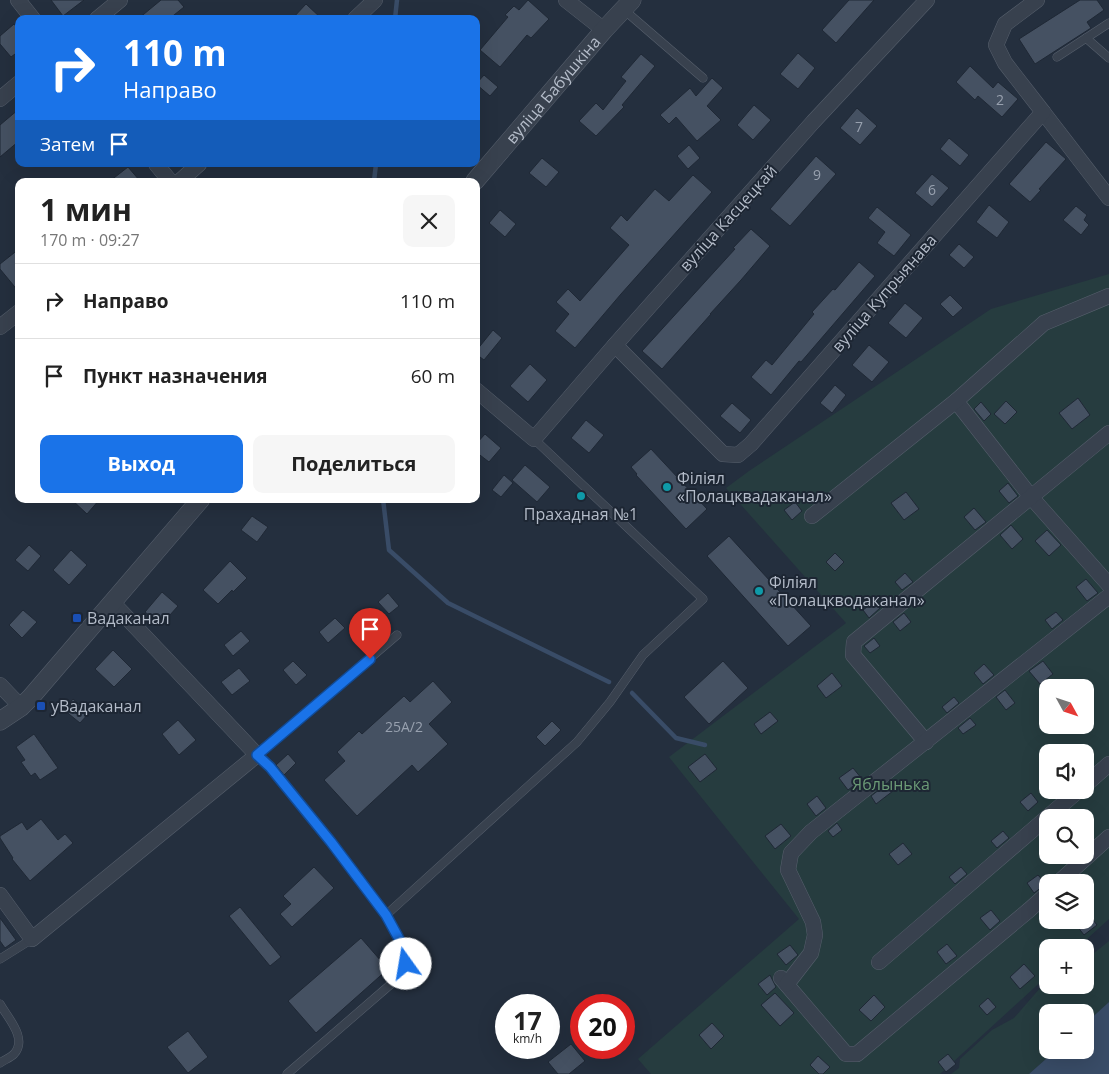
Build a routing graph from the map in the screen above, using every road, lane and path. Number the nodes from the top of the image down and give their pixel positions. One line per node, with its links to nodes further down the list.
1 (18, 0): 8 (street)
2 (120, 0): 9 (street)
3 (375, 0): 10 (street)
4 (566, 0): 12 (street)
5 (927, 0): 29 (street, вуліца Касцецкай)
6 (1036, 0): 19 (street)
7 (628, 4): 12 (street, вуліца Бабушкіна); 16 (lane)
8 (30, 15)
9 (102, 15)
10 (359, 15)
11 (1109, 23): 13 (lane)
12 (604, 30): 24 (street, вуліца Бабушкіна)
13 (1086, 38): 14 (lane); 15 (lane)
14 (1057, 57)
15 (1109, 58)
16 (703, 78)
17 (15, 86): 18 (street)
18 (0, 99)
19 (1043, 112): 25 (street); 29 (street, вуліца Купрыянава)
20 (158, 167): 22 (street)
21 (196, 167): 23 (street)
22 (168, 178)
23 (183, 178)
24 (478, 178)
25 (1109, 198)
26 (1109, 296): 31 (street)
27 (15, 315): 28 (street)
28 (0, 327)
29 (615, 345): 33 (street, вуліца Касцецкай)
30 (480, 393): 33 (street)
31 (956, 401): 34 (street); 36 (street)
32 (1109, 432): 34 (street)
33 (534, 439): 53 (lane)
34 (1031, 497): 37 (street); 44 (street)
35 (198, 503): 39 (street)
36 (812, 516)
37 (1109, 585)
38 (1109, 596): 44 (street)
39 (112, 602): 42 (street); 45 (street)
40 (398, 635): 45 (lane)
41 (0, 685): 42 (street)
42 (21, 707): 43 (street)
43 (0, 721)
44 (926, 742): 52 (street)
45 (257, 755): 53 (lane); 54 (street)
46 (1109, 764): 47 (street)
47 (1094, 777)
48 (1069, 799): 56 (street)
49 (1109, 837): 50 (street)
50 (1068, 874)
51 (0, 895): 54 (street)
52 (1039, 902)
53 (386, 915): 59 (lane)
54 (32, 938): 55 (lane)
55 (0, 959)
56 (879, 962)
57 (0, 1004): 58 (lane)
58 (0, 1063)
59 (287, 1074)

